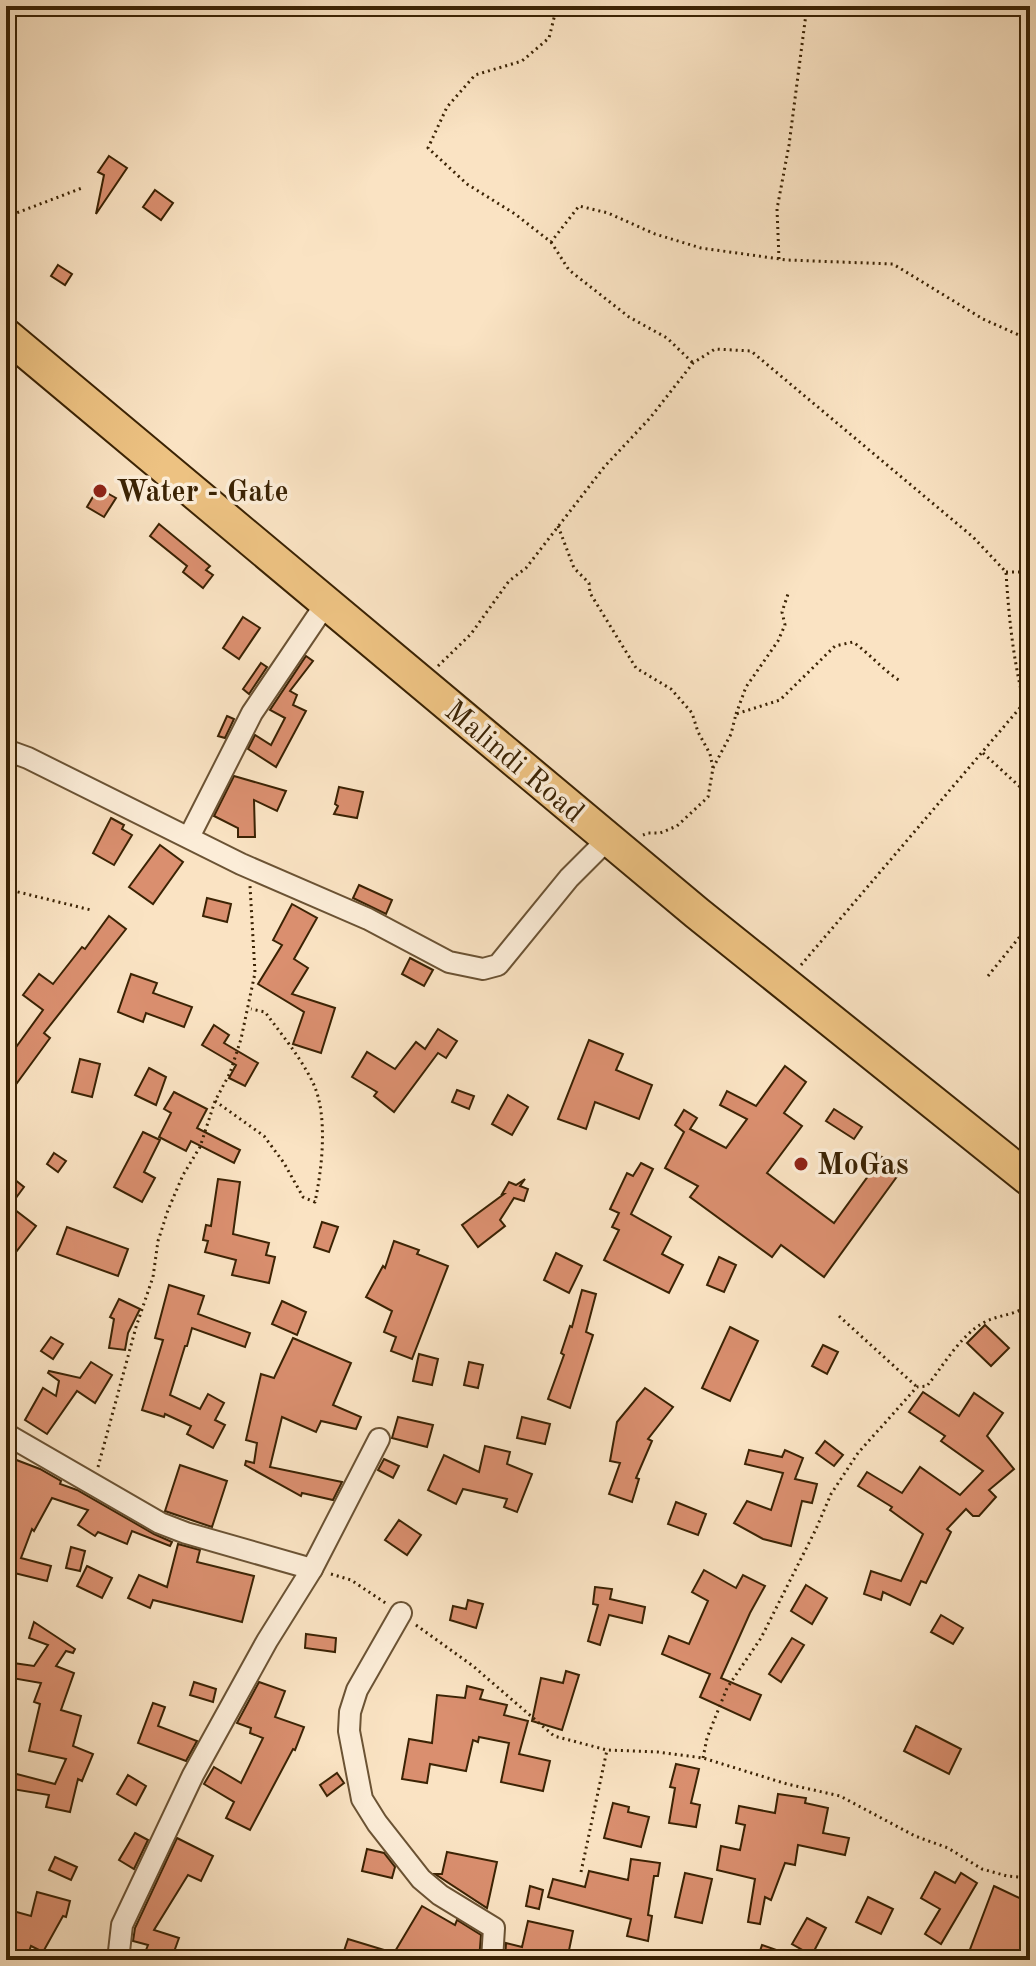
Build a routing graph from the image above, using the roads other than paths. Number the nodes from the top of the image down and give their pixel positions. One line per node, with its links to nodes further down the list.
1 (6, 335): 2 (highway, Malindi Road)
2 (327, 602): 4 (street); 5 (highway, Malindi Road)
3 (6, 750): 4 (street)
4 (189, 837): 5 (street)
5 (617, 846): 6 (highway, Malindi Road)
6 (1030, 1180)
7 (6, 1434): 9 (street)
8 (379, 1439): 9 (street)
9 (312, 1569): 11 (street)
10 (401, 1613): 12 (street)
11 (118, 1960)
12 (492, 1960)

